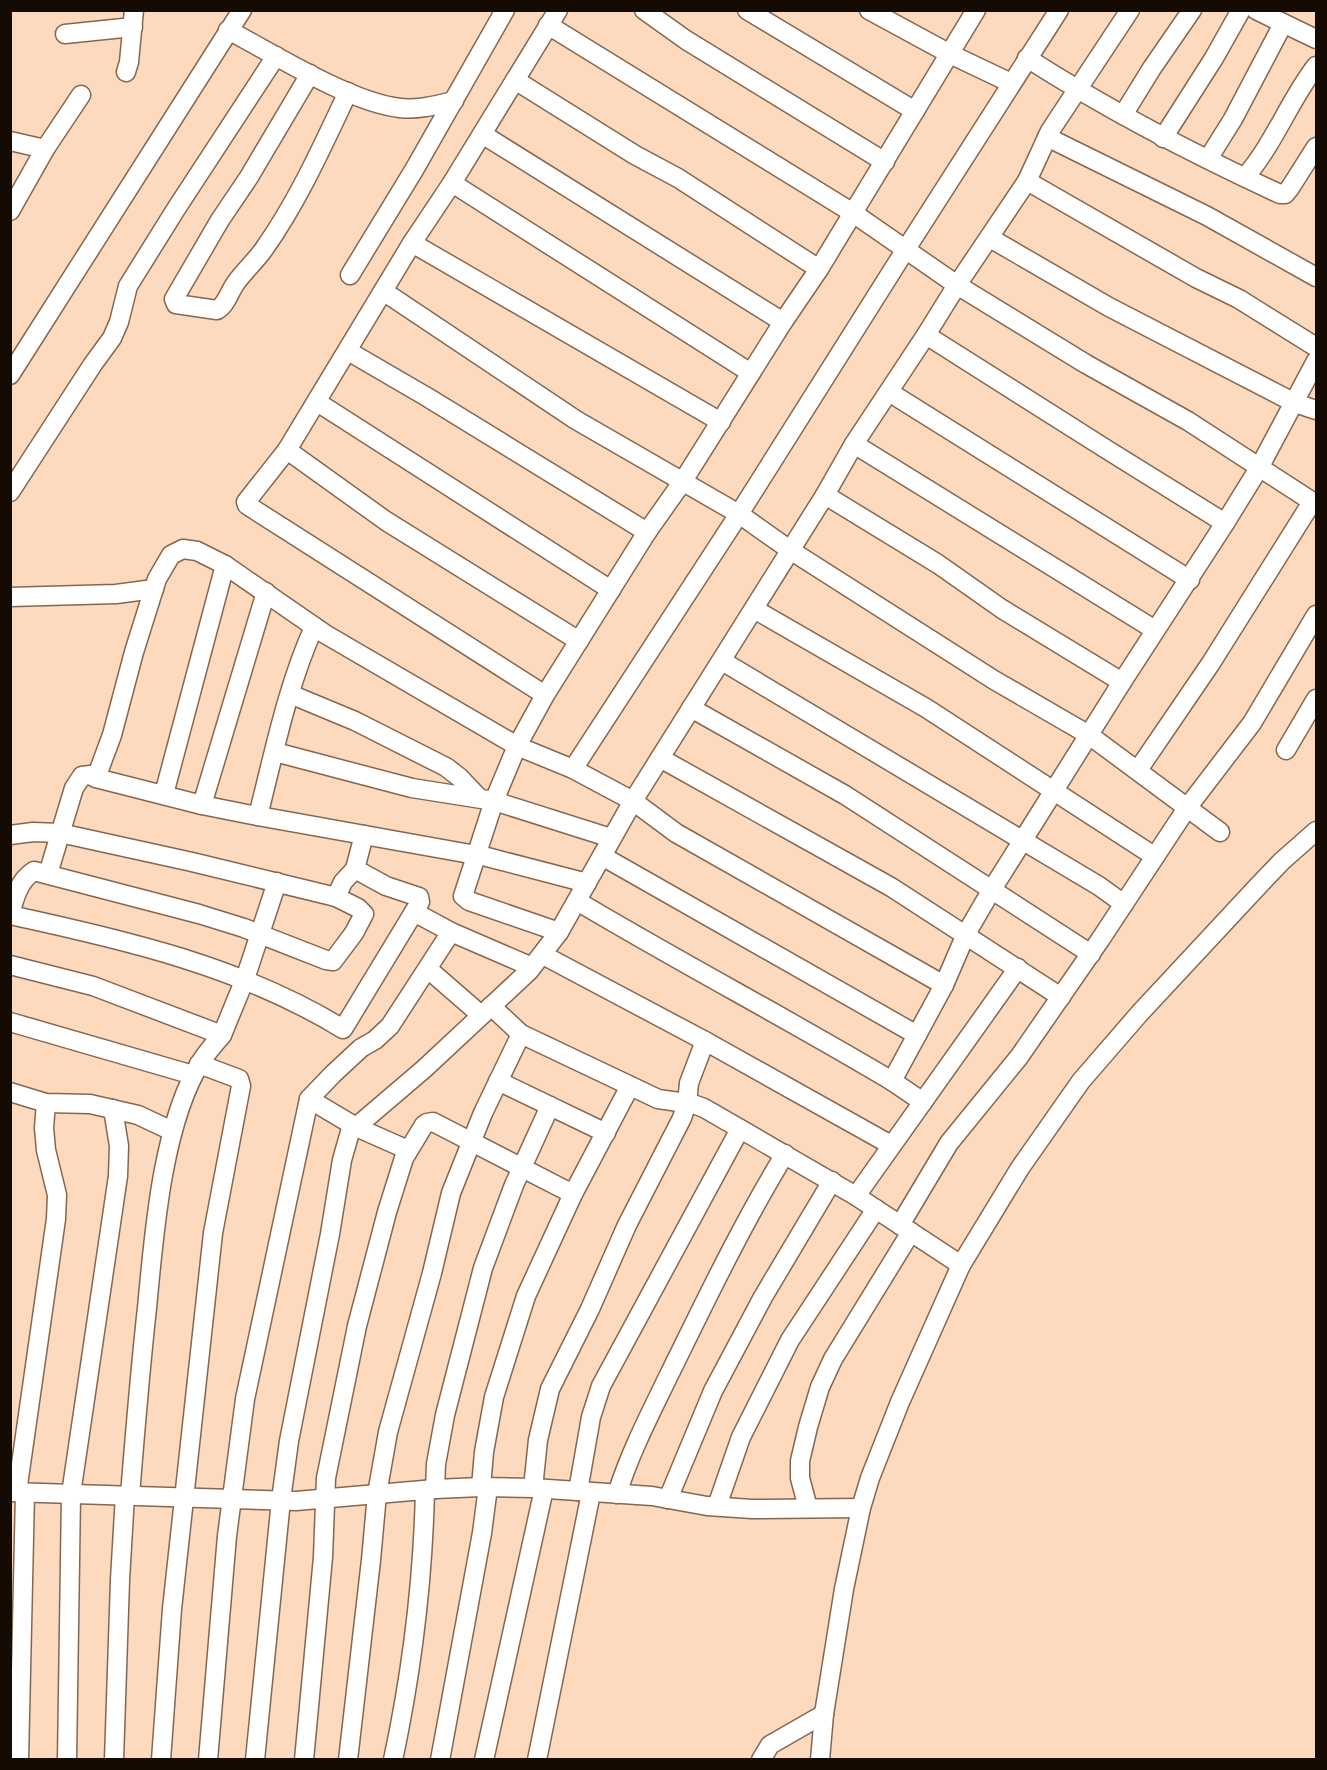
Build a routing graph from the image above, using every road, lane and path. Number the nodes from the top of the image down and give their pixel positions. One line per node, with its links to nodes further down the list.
1 (242, 10): 15 (street)
2 (505, 10): 29 (street)
3 (644, 10): 39 (street)
4 (747, 10): 30 (street)
5 (869, 10): 18 (street)
6 (976, 10): 18 (street)
7 (1059, 10): 20 (street)
8 (1130, 10): 26 (street)
9 (1192, 10): 31 (street)
10 (1241, 10): 34 (street)
11 (1256, 10): 14 (street)
12 (553, 18): 24 (street); 44 (street)
13 (134, 19): 16 (street); 22 (street)
14 (1283, 24): 17 (street); 38 (street)
15 (228, 30): 19 (street); 59 (street)
16 (65, 34)
17 (1317, 39)
18 (950, 54): 25 (street); 30 (street)
19 (276, 56): 23 (street); 69 (street)
20 (1027, 58): 25 (street); 26 (street)
21 (1317, 66): 40 (street)
22 (126, 72)
23 (310, 74): 27 (street); 27 (street)
24 (515, 80): 32 (street); 48 (street)
25 (1011, 83): 47 (street)
26 (1077, 90): 31 (street); 33 (street)
27 (348, 92): 29 (street)
28 (81, 95): 37 (street)
29 (454, 101): 49 (street)
30 (915, 111): 39 (street)
31 (1123, 115): 34 (street)
32 (482, 134): 42 (street); 53 (street)
33 (1047, 137): 41 (street); 50 (street)
34 (1163, 138): 38 (street)
35 (10, 141): 37 (street)
36 (1317, 147): 40 (street)
37 (45, 149): 43 (street)
38 (1208, 159): 40 (street)
39 (885, 162): 44 (street)
40 (1245, 177)
41 (1027, 181): 45 (street); 55 (street)
42 (452, 183): 46 (street); 58 (street)
43 (10, 211)
44 (853, 213): 47 (street); 48 (street)
45 (990, 238): 51 (street); 62 (street)
46 (412, 243): 52 (street); 64 (street)
47 (906, 249): 51 (street); 72 (street)
48 (819, 269): 53 (street)
49 (350, 275)
50 (1317, 277)
51 (957, 285): 54 (street); 67 (street)
52 (383, 291): 56 (street); 68 (street)
53 (783, 322): 58 (street)
54 (926, 335): 60 (street); 73 (street)
55 (1317, 347)
56 (348, 351): 61 (street); 74 (street)
57 (1317, 361): 62 (street)
58 (751, 373): 64 (street)
59 (10, 375)
60 (889, 392): 65 (street); 77 (street)
61 (317, 402): 66 (street); 79 (street)
62 (1295, 403): 63 (street); 67 (street)
63 (1317, 411)
64 (721, 423): 68 (street)
65 (854, 444): 70 (street); 85 (street)
66 (287, 450): 86 (street); 90 (street)
67 (1259, 468): 71 (street); 73 (street)
68 (683, 481): 72 (street); 74 (street)
69 (10, 492)
70 (825, 495): 75 (street); 88 (street)
71 (1314, 503): 99 (street)
72 (739, 514): 75 (street); 98 (street)
73 (1226, 523): 77 (street)
74 (648, 532): 79 (street)
75 (790, 550): 82 (street); 93 (street)
76 (225, 564): 78 (street); 80 (street); 102 (street)
77 (1190, 580): 85 (street)
78 (154, 589): 81 (street); 100 (street)
79 (611, 590): 86 (street)
80 (266, 592): 84 (street); 105 (street)
81 (10, 597)
82 (754, 609): 87 (street); 101 (street)
83 (1317, 615): 106 (street)
84 (314, 627): 89 (street); 94 (street)
85 (1155, 630): 88 (street)
86 (579, 641): 90 (street)
87 (722, 661): 92 (street); 114 (street)
88 (1122, 682): 93 (street)
89 (290, 694): 96 (street); 103 (street)
90 (545, 695): 94 (street)
91 (1317, 699): 95 (street)
92 (691, 708): 97 (street); 122 (street)
93 (1089, 735): 99 (street); 101 (street)
94 (517, 746): 98 (street); 103 (street)
95 (1286, 750)
96 (274, 752): 103 (street); 107 (street)
97 (660, 758): 104 (street); 131 (street)
98 (573, 769): 104 (street)
99 (1138, 770): 106 (street)
100 (96, 778): 102 (street); 110 (street)
101 (1055, 790): 114 (street); 117 (street)
102 (164, 795): 105 (street)
103 (487, 799): 113 (street); 115 (street)
104 (633, 801): 113 (street); 138 (street)
105 (202, 805): 107 (street)
106 (1187, 808): 109 (street); 117 (street)
107 (258, 816): 112 (street)
108 (1317, 831): 173 (street)
109 (1220, 832)
110 (60, 833): 111 (street); 119 (street); 120 (street)
111 (10, 835)
112 (364, 835): 115 (street); 118 (street)
113 (611, 838): 116 (street)
114 (1023, 842): 122 (street); 125 (street)
115 (477, 855): 121 (street); 129 (street)
116 (602, 856): 121 (street); 145 (street)
117 (1154, 856): 125 (street)
118 (355, 869): 123 (street); 126 (street)
119 (48, 874): 127 (street); 130 (street)
120 (277, 882): 123 (street); 130 (street)
121 (587, 884): 124 (street)
122 (991, 891): 131 (street); 132 (street)
123 (336, 897): 130 (street)
124 (577, 901): 129 (street); 150 (street)
125 (1124, 904): 132 (street)
126 (414, 912): 128 (street); 142 (street)
127 (10, 915): 137 (street)
128 (451, 932): 133 (street); 136 (street)
129 (559, 932): 133 (street)
130 (260, 934): 137 (street)
131 (966, 934): 135 (street); 138 (street)
132 (1091, 954): 139 (street)
133 (538, 961): 140 (street); 146 (street)
134 (10, 965): 144 (street)
135 (1018, 968): 139 (street); 154 (street)
136 (428, 969): 140 (street); 147 (street)
137 (245, 979): 142 (street); 144 (street)
138 (944, 985): 145 (street)
139 (1060, 998): 172 (street)
140 (486, 1010): 143 (street); 159 (street)
141 (10, 1022): 148 (street)
142 (343, 1029): 147 (street)
143 (521, 1034): 149 (street); 151 (street)
144 (222, 1035): 148 (street)
145 (917, 1035): 150 (street)
146 (705, 1041): 156 (street); 164 (street)
147 (367, 1044): 153 (street)
148 (196, 1069): 161 (street); 183 (street)
149 (498, 1081): 157 (street); 163 (street)
150 (892, 1081): 154 (street)
151 (630, 1086): 156 (street); 162 (street)
152 (10, 1092): 155 (street)
153 (309, 1099): 159 (street); 184 (street)
154 (923, 1102): 164 (street)
155 (46, 1103): 158 (street); 177 (street)
156 (687, 1103): 160 (street); 175 (street)
157 (550, 1106): 162 (street); 167 (street)
158 (113, 1109): 161 (street); 179 (street)
159 (354, 1126): 165 (street); 187 (street)
160 (740, 1129): 166 (street); 178 (street)
161 (172, 1131): 182 (street)
162 (606, 1133): 169 (street)
163 (471, 1142): 165 (street); 167 (street); 180 (street)
164 (891, 1145): 170 (street)
165 (408, 1150): 186 (street)
166 (785, 1154): 168 (street); 181 (street)
167 (521, 1168): 169 (street); 176 (street)
168 (832, 1181): 170 (street); 185 (street)
169 (573, 1194): 174 (street)
170 (856, 1196): 171 (street)
171 (876, 1209): 172 (street); 188 (street)
172 (905, 1229): 173 (street); 189 (street)
173 (961, 1265): 190 (street)
174 (484, 1487): 175 (street); 176 (street); 201 (street)
175 (538, 1488): 178 (street); 202 (street)
176 (430, 1490): 180 (street); 200 (street)
177 (17, 1492): 179 (street); 192 (street)
178 (585, 1492): 181 (street); 203 (street)
179 (71, 1494): 182 (street); 193 (street)
180 (377, 1494): 186 (street); 199 (street)
181 (617, 1494): 185 (street)
182 (128, 1495): 183 (street); 194 (street)
183 (183, 1497): 184 (street); 195 (street)
184 (232, 1498): 187 (street); 196 (street)
185 (668, 1498): 188 (street)
186 (325, 1499): 187 (street); 198 (street)
187 (280, 1500): 197 (street)
188 (717, 1506): 189 (street)
189 (808, 1508): 190 (street)
190 (861, 1508): 191 (street)
191 (824, 1714): 204 (street); 205 (street)
192 (19, 1760)
193 (67, 1760)
194 (114, 1760)
195 (161, 1760)
196 (208, 1760)
197 (255, 1760)
198 (304, 1760)
199 (348, 1760)
200 (393, 1760)
201 (440, 1760)
202 (484, 1760)
203 (537, 1760)
204 (761, 1760)
205 (820, 1760)

